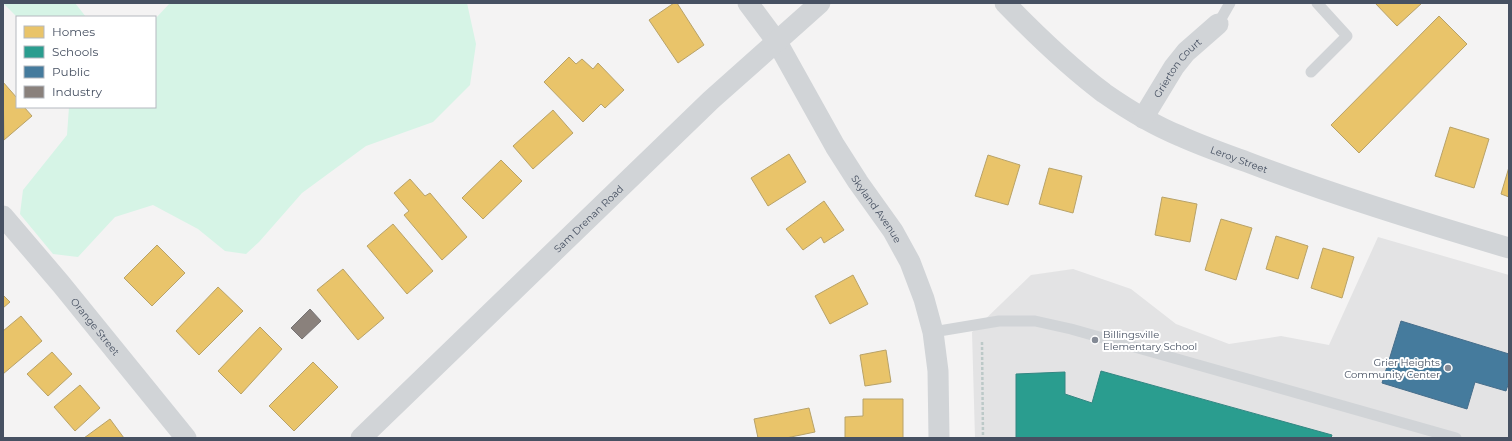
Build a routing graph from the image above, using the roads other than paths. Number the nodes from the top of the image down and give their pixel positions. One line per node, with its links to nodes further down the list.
1 (748, 3): 7 (street, Skyland Avenue)
2 (820, 3): 7 (street, Sam Drenan Road)
3 (1006, 3): 9 (street, Leroy Street)
4 (1230, 3): 6 (lane)
5 (1317, 3): 8 (lane)
6 (1218, 24): 9 (street, Grierton Court)
7 (777, 42): 12 (street, Skyland Avenue); 14 (street, Sam Drenan Road)
8 (1311, 72)
9 (1143, 118): 11 (street, Leroy Street)
10 (3, 216): 13 (street, Orange Street)
11 (1509, 248)
12 (933, 332): 15 (street, Skyland Avenue); 16 (lane)
13 (186, 438)
14 (361, 438)
15 (940, 438)
16 (1456, 438)

